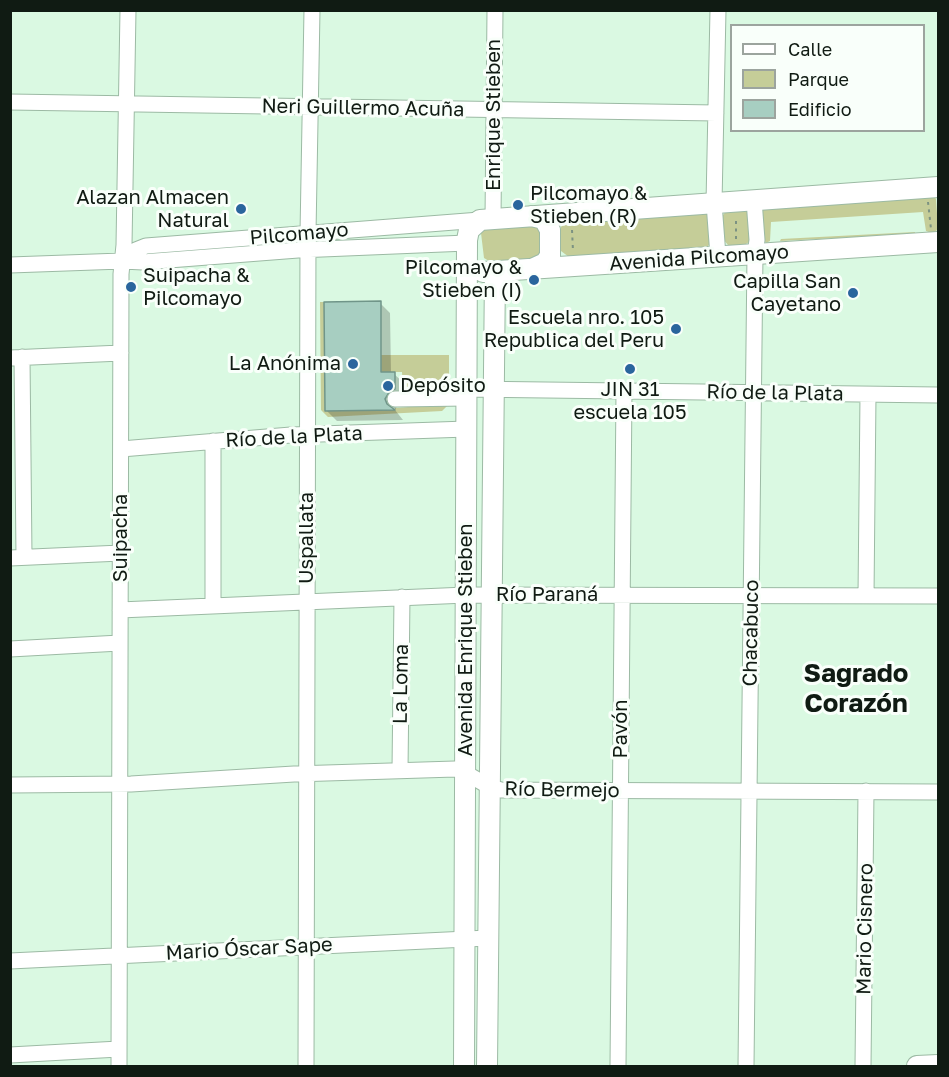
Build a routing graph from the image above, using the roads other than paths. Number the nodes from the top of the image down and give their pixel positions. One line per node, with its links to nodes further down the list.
1 (128, 10): 6 (street, Suipacha)
2 (312, 10): 7 (street, Uspallata)
3 (495, 10): 8 (street, Enrique Stieben)
4 (718, 10): 9 (street)
5 (10, 102): 6 (street, Neri Guillermo Acuña)
6 (126, 104): 7 (street, Neri Guillermo Acuña); 21 (street, Suipacha)
7 (310, 107): 8 (street, Neri Guillermo Acuña); 15 (street, Uspallata)
8 (494, 110): 9 (street, Neri Guillermo Acuña); 14 (street, Enrique Stieben)
9 (716, 113): 11 (street)
10 (933, 191): 12 (main road)
11 (714, 203): 12 (main road); 13 (main road); 20 (street)
12 (745, 204): 19 (street, Chacabuco)
13 (531, 216): 14 (main road); 23 (main road)
14 (487, 219): 15 (street, Pilcomayo); 18 (main road, Avenida Enrique Stieben)
15 (308, 233): 17 (street, Uspallata); 21 (street, Pilcomayo)
16 (935, 238): 19 (main road, Avenida Pilcomayo)
17 (308, 249): 18 (street, Pilcomayo); 21 (street, Pilcomayo); 35 (street, Uspallata)
18 (467, 251): 24 (main road, Avenida Pilcomayo); 30 (main road, Avenida Enrique Stieben)
19 (755, 254): 20 (main road, Avenida Pilcomayo); 29 (street, Chacabuco)
20 (717, 256): 23 (main road, Avenida Pilcomayo)
21 (122, 261): 22 (street, Pilcomayo); 25 (street, Suipacha)
22 (10, 265)
23 (534, 268): 24 (main road, Avenida Pilcomayo)
24 (495, 271): 27 (main road, Avenida Enrique Stieben)
25 (121, 353): 26 (street); 37 (street, Suipacha)
26 (16, 357): 39 (street)
27 (494, 390): 28 (street, Río de la Plata); 30 (street, Río de la Plata); 41 (main road, Avenida Enrique Stieben)
28 (624, 392): 29 (street, Río de la Plata); 42 (street, Pavón)
29 (753, 393): 31 (street, Río de la Plata); 43 (street, Chacabuco)
30 (461, 395): 33 (street, Río de la Plata); 34 (main road, Avenida Enrique Stieben)
31 (868, 395): 32 (street, Río de la Plata); 44 (street)
32 (939, 395)
33 (395, 399)
34 (467, 429): 35 (street, Río de la Plata); 40 (main road, Avenida Enrique Stieben)
35 (307, 434): 36 (street, Río de la Plata); 47 (street, Uspallata)
36 (213, 441): 37 (street, Río de la Plata); 48 (street)
37 (121, 449): 38 (street, Suipacha)
38 (121, 553): 39 (street); 49 (street, Suipacha)
39 (17, 557)
40 (466, 595): 41 (street, Río Paraná); 46 (street, Río Paraná); 54 (main road, Avenida Enrique Stieben)
41 (492, 595): 42 (street, Río Paraná); 57 (main road, Avenida Enrique Stieben)
42 (622, 595): 43 (street, Río Paraná); 58 (street, Pavón)
43 (751, 595): 44 (street, Río Paraná); 59 (street, Chacabuco)
44 (866, 596): 45 (street, Río Paraná)
45 (939, 596)
46 (402, 597): 47 (street, Río Paraná); 52 (street, La Loma)
47 (307, 601): 48 (street, Río Paraná); 53 (street, Uspallata)
48 (213, 606): 49 (street, Río Paraná)
49 (120, 610): 50 (street, Suipacha)
50 (120, 643): 51 (street); 55 (street, Suipacha)
51 (10, 649)
52 (400, 770): 53 (street, Río Bermejo); 54 (street, Río Bermejo)
53 (306, 773): 55 (street, Río Bermejo); 64 (street, Uspallata)
54 (465, 773): 57 (street, Río Bermejo); 63 (main road, Avenida Enrique Stieben)
55 (120, 784): 56 (street, Río Bermejo); 65 (street, Suipacha)
56 (10, 785)
57 (490, 787): 58 (street, Río Bermejo); 62 (main road, Avenida Enrique Stieben)
58 (620, 790): 59 (street, Río Bermejo); 74 (street, Pavón)
59 (749, 791): 60 (street, Río Bermejo); 75 (street, Chacabuco)
60 (866, 791): 61 (street, Río Bermejo); 76 (street, Mario Cisnero)
61 (939, 792)
62 (488, 938): 63 (street, Mario Óscar Sape); 73 (main road, Avenida Enrique Stieben)
63 (465, 939): 64 (street, Mario Óscar Sape); 72 (main road, Avenida Enrique Stieben)
64 (306, 947): 65 (street, Mario Óscar Sape); 71 (street, Uspallata)
65 (120, 956): 66 (street, Mario Óscar Sape); 67 (street, Suipacha)
66 (10, 961)
67 (119, 1049): 68 (street); 70 (street, Suipacha)
68 (10, 1055)
69 (939, 1065): 77 (main road)
70 (119, 1066)
71 (306, 1066)
72 (464, 1066)
73 (487, 1066)
74 (618, 1066)
75 (746, 1066)
76 (863, 1066)
77 (917, 1066)

